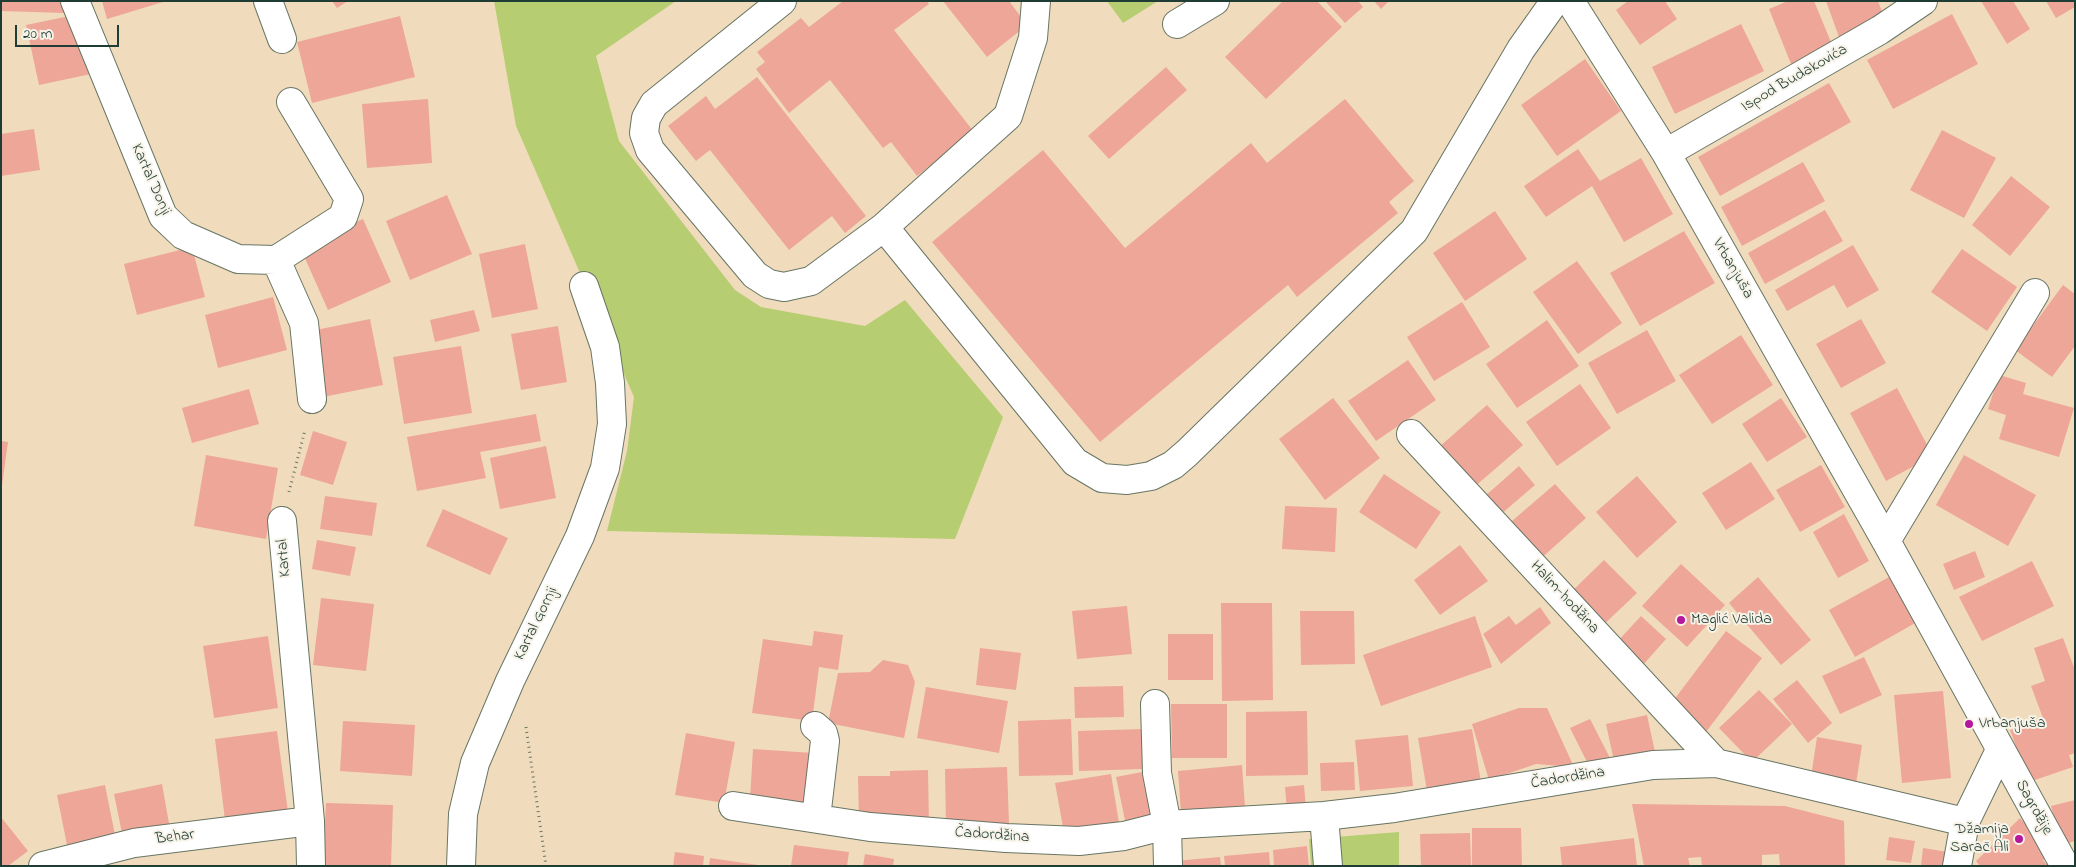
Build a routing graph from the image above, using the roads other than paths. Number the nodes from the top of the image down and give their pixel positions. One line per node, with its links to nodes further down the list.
1 (75, 1): 14 (street, Kartal Donji)
2 (268, 1): 10 (street)
3 (782, 1): 13 (street)
4 (1036, 1): 13 (street)
5 (1215, 1): 9 (street)
6 (1555, 1): 13 (street)
7 (1570, 1): 12 (street, Vrbanjuša)
8 (1923, 1): 12 (street, Ispod Budakovića)
9 (1177, 24)
10 (282, 39)
11 (291, 102): 14 (street)
12 (1666, 153): 20 (street, Vrbanjuša)
13 (884, 227)
14 (276, 260): 17 (street)
15 (584, 286): 33 (street, Kartal Gornji)
16 (2035, 293): 20 (street)
17 (312, 399)
18 (1411, 434): 24 (street, Halim-hodžina)
19 (282, 521): 28 (street, Kartal)
20 (1886, 541): 23 (street, Vrbanjuša)
21 (1155, 704): 30 (street)
22 (815, 726): 27 (street)
23 (2000, 750): 29 (street); 37 (street, Sagrdžije)
24 (1716, 763): 26 (street, Čadordžina); 29 (street, Čadordžina)
25 (733, 806): 27 (street, Čadordžina)
26 (1324, 816): 30 (street, Čadordžina); 35 (street)
27 (816, 818): 30 (street, Čadordžina)
28 (310, 821): 31 (street, Behar); 32 (street, Kartal)
29 (1965, 822): 36 (street)
30 (1167, 825): 34 (street)
31 (42, 866)
32 (310, 866)
33 (461, 866)
34 (1168, 866)
35 (1328, 866)
36 (1956, 866)
37 (2065, 866)

